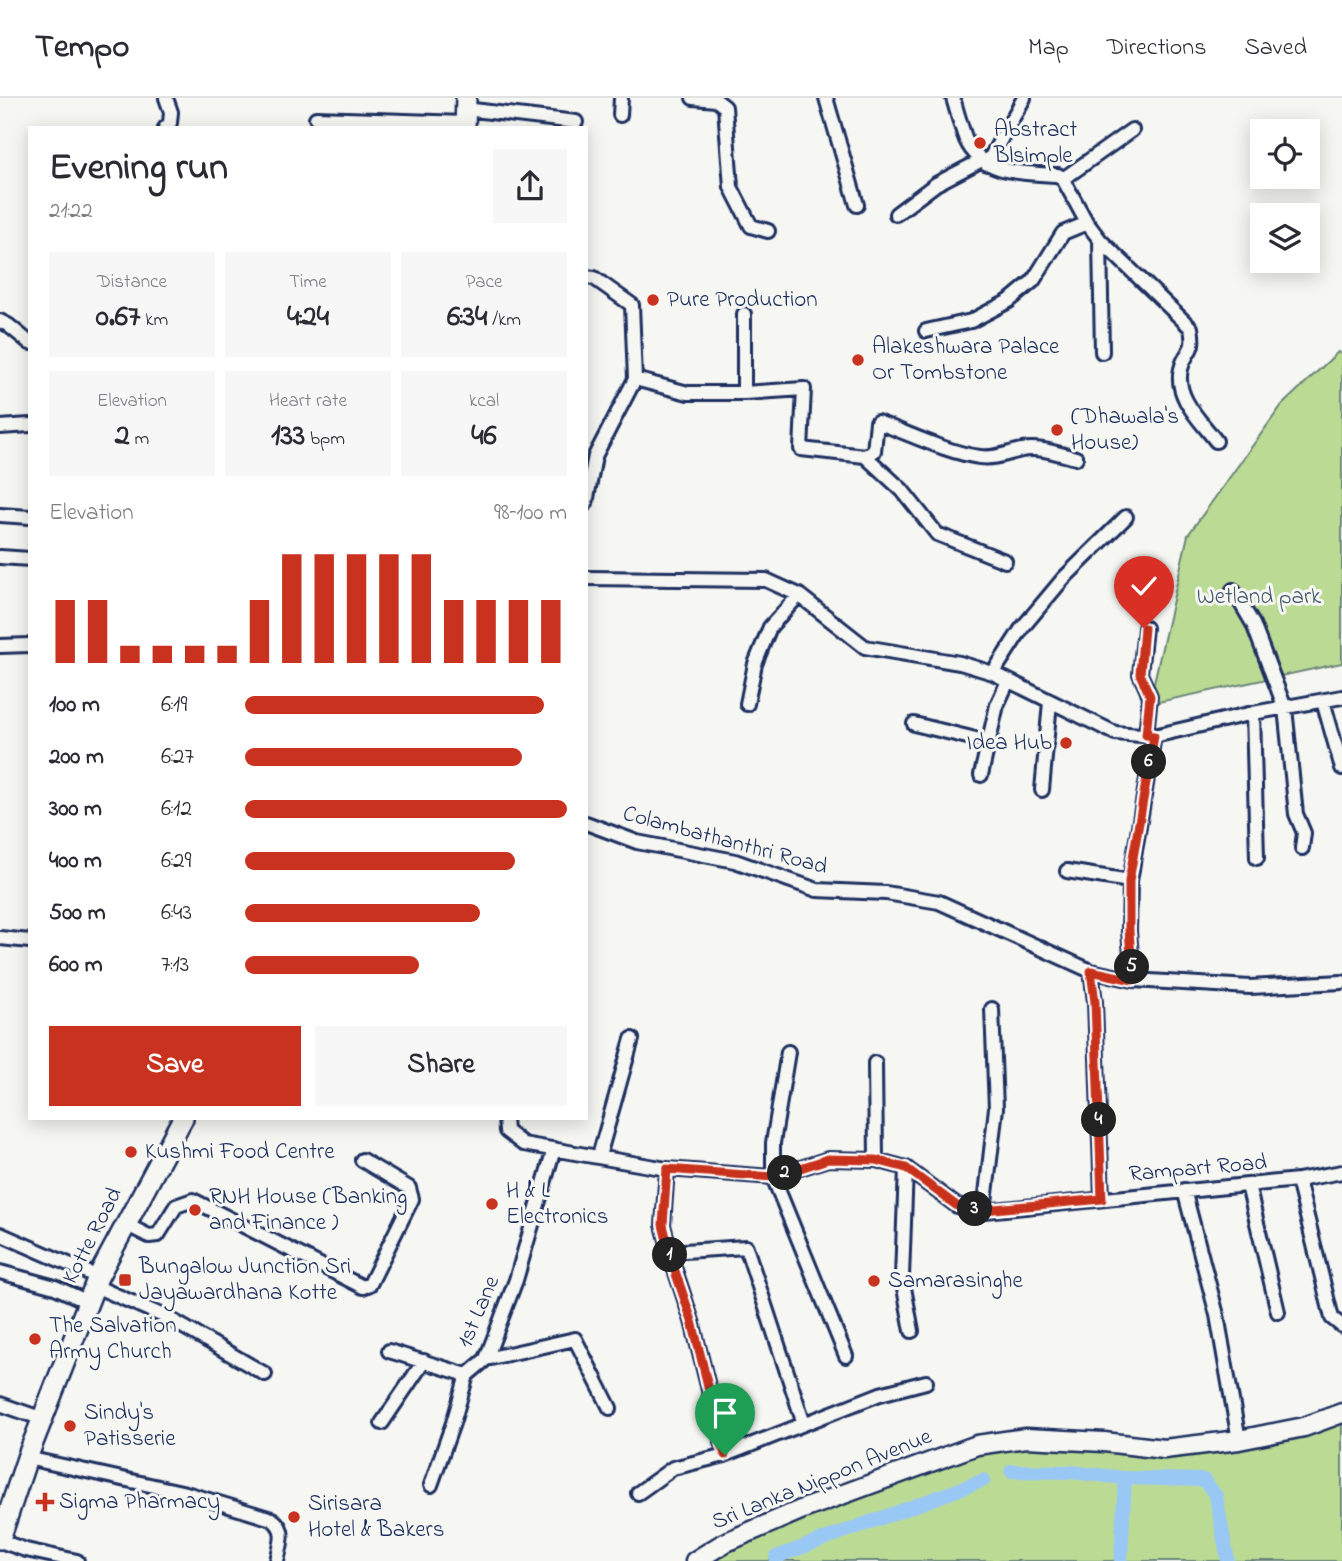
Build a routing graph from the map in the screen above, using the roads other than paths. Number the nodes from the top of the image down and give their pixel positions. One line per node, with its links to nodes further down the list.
1 (166, 98): 11 (street)
2 (621, 98): 8 (street)
3 (693, 98): 18 (street)
4 (826, 98): 15 (street)
5 (953, 98): 13 (street)
6 (1024, 98): 13 (street)
7 (465, 114): 9 (street); 10 (street)
8 (620, 115)
9 (316, 118)
10 (576, 122)
11 (167, 126)
12 (1132, 130): 14 (street)
13 (985, 162): 14 (street); 16 (street)
14 (1063, 179): 17 (street)
15 (857, 205)
16 (896, 214)
17 (1087, 223): 19 (street); 23 (street)
18 (768, 231)
19 (1100, 240): 25 (street); 30 (street)
20 (588, 277): 26 (street)
21 (744, 314): 27 (street)
22 (0, 321): 24 (street)
23 (926, 331)
24 (28, 341)
25 (1102, 352)
26 (635, 379): 27 (street); 33 (street)
27 (744, 393): 31 (street)
28 (28, 425): 29 (street)
29 (0, 427)
30 (1216, 441)
31 (865, 456): 32 (street); 39 (street)
32 (1076, 458)
33 (588, 493)
34 (0, 516): 35 (street)
35 (28, 517)
36 (1126, 517): 46 (street)
37 (0, 557): 38 (street)
38 (28, 559)
39 (1005, 561)
40 (588, 578): 42 (street)
41 (1233, 590): 52 (street)
42 (799, 595): 46 (street); 51 (street)
43 (1144, 628): 55 (street)
44 (28, 645): 45 (street)
45 (0, 646)
46 (993, 673): 47 (street)
47 (1008, 681): 50 (street); 56 (street)
48 (1342, 697): 49 (street)
49 (1322, 701): 52 (street); 57 (street)
50 (1050, 702): 55 (street); 59 (street)
51 (747, 704)
52 (1285, 708): 53 (street); 61 (street)
53 (1253, 713): 55 (street); 62 (street)
54 (914, 724): 56 (street)
55 (1150, 736): 64 (street)
56 (988, 742): 58 (street)
57 (1342, 768)
58 (981, 775)
59 (1042, 790)
60 (588, 824): 67 (street, Colambathanthri Road)
61 (1302, 848)
62 (1257, 858)
63 (1067, 871): 64 (street)
64 (1129, 881): 68 (street)
65 (0, 938): 66 (street)
66 (28, 941)
67 (1091, 971): 68 (street, Colambathanthri Road); 87 (street)
68 (1133, 980): 69 (street, Colambathanthri Road)
69 (1342, 982)
70 (992, 1009): 88 (street)
71 (632, 1039): 77 (street)
72 (788, 1052): 83 (street)
73 (875, 1063): 79 (street)
74 (182, 1120): 89 (main road, Kotte Road)
75 (505, 1120): 76 (street, Rampart Road)
76 (554, 1149): 77 (street, Rampart Road); 99 (street, 1st Lane)
77 (599, 1156): 81 (street, Rampart Road)
78 (362, 1160): 89 (street)
79 (876, 1160): 80 (street, Rampart Road); 83 (street, Rampart Road)
80 (906, 1168): 88 (street, Rampart Road); 96 (street)
81 (667, 1169): 83 (street, Rampart Road); 91 (street)
82 (1342, 1172): 84 (street, Rampart Road)
83 (773, 1177): 98 (street)
84 (1298, 1180): 85 (street, Rampart Road); 95 (street)
85 (1248, 1185): 86 (street, Rampart Road); 94 (street)
86 (1184, 1190): 87 (street, Rampart Road); 110 (street)
87 (1102, 1199): 88 (street, Rampart Road)
88 (984, 1210)
89 (125, 1224): 93 (main road, Kotte Road)
90 (0, 1234): 93 (street)
91 (669, 1252): 109 (street); 111 (street)
92 (0, 1272): 93 (street)
93 (94, 1288): 101 (street); 107 (main road, Kotte Road)
94 (1278, 1312)
95 (1342, 1326)
96 (912, 1331)
97 (389, 1351): 100 (street)
98 (846, 1356)
99 (486, 1359): 102 (street, 1st Lane); 105 (street)
100 (424, 1361): 102 (street); 108 (street)
101 (265, 1374)
102 (467, 1375): 113 (street, 1st Lane)
103 (926, 1382): 109 (street)
104 (0, 1404): 107 (street)
105 (610, 1408)
106 (1342, 1413): 110 (street, Sri Lanka Nippon Avenue)
107 (43, 1419): 112 (main road, Kotte Road)
108 (382, 1423)
109 (804, 1424): 111 (street)
110 (1239, 1440): 119 (street, Sri Lanka Nippon Avenue)
111 (725, 1455): 114 (street)
112 (27, 1458): 115 (main road, Kotte Road); 118 (street)
113 (431, 1485)
114 (638, 1493)
115 (6, 1502): 116 (main road, Kotte Road)
116 (0, 1540): 117 (street)
117 (76, 1561)
118 (277, 1561)
119 (695, 1561)

